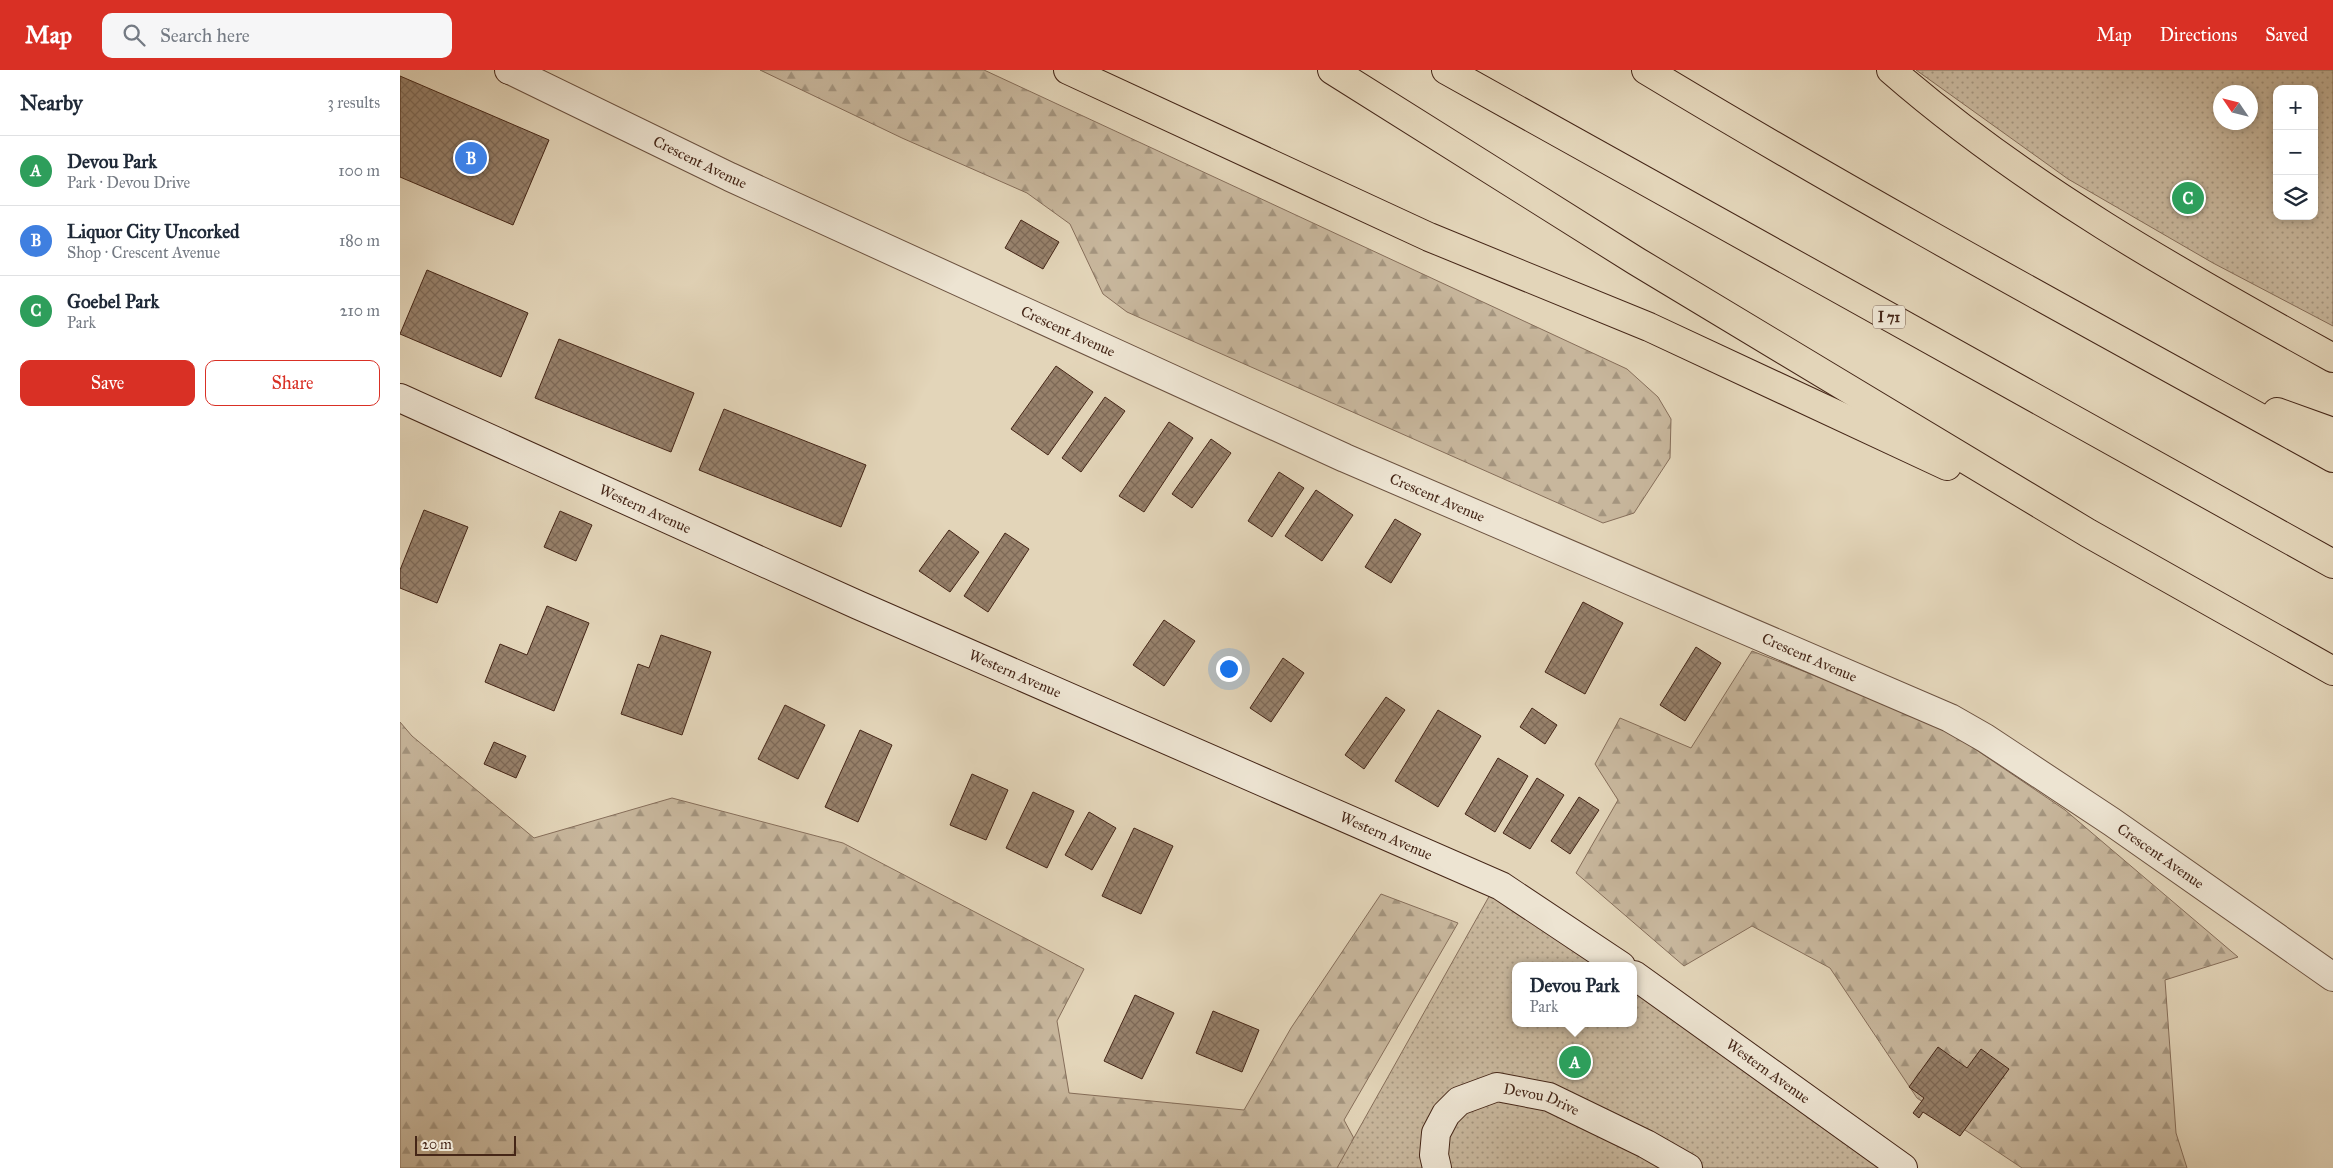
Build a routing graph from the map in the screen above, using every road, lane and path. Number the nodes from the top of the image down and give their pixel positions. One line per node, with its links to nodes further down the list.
1 (511, 70): 17 (street, Crescent Avenue)
2 (1068, 70): 12 (highway)
3 (1332, 70): 12 (highway)
4 (1446, 70): 13 (highway, I 71)
5 (1646, 70): 8 (highway)
6 (1891, 70): 7 (highway)
7 (2333, 358)
8 (2205, 387): 10 (highway); 11 (highway)
9 (400, 398): 15 (street, Western Avenue)
10 (2333, 432)
11 (2333, 458)
12 (2088, 533): 14 (highway)
13 (2333, 564)
14 (2333, 671)
15 (1615, 962)
16 (1637, 977): 20 (street, Western Avenue)
17 (2333, 977)
18 (1437, 1168): 19 (street, Devou Drive)
19 (1688, 1168)
20 (1903, 1168)

